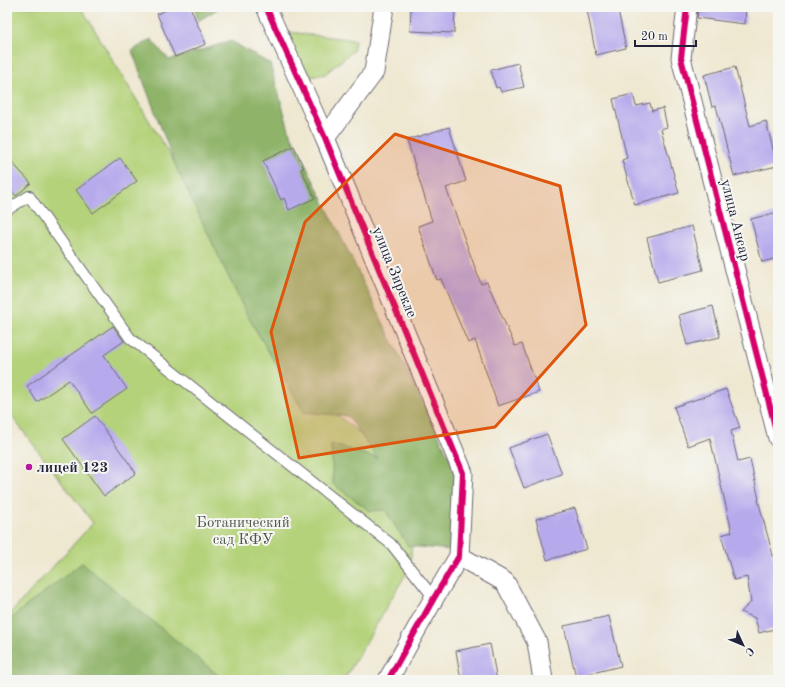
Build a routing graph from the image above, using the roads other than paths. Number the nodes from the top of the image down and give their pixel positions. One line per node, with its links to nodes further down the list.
1 (266, 7): 4 (street, улица Зирекле)
2 (384, 7): 4 (street)
3 (687, 7): 6 (street, улица Ансар)
4 (325, 138): 7 (street, улица Зирекле)
5 (7, 210): 8 (lane)
6 (778, 438)
7 (459, 556): 8 (street); 10 (street)
8 (434, 598): 9 (street)
9 (388, 680)
10 (543, 680)

